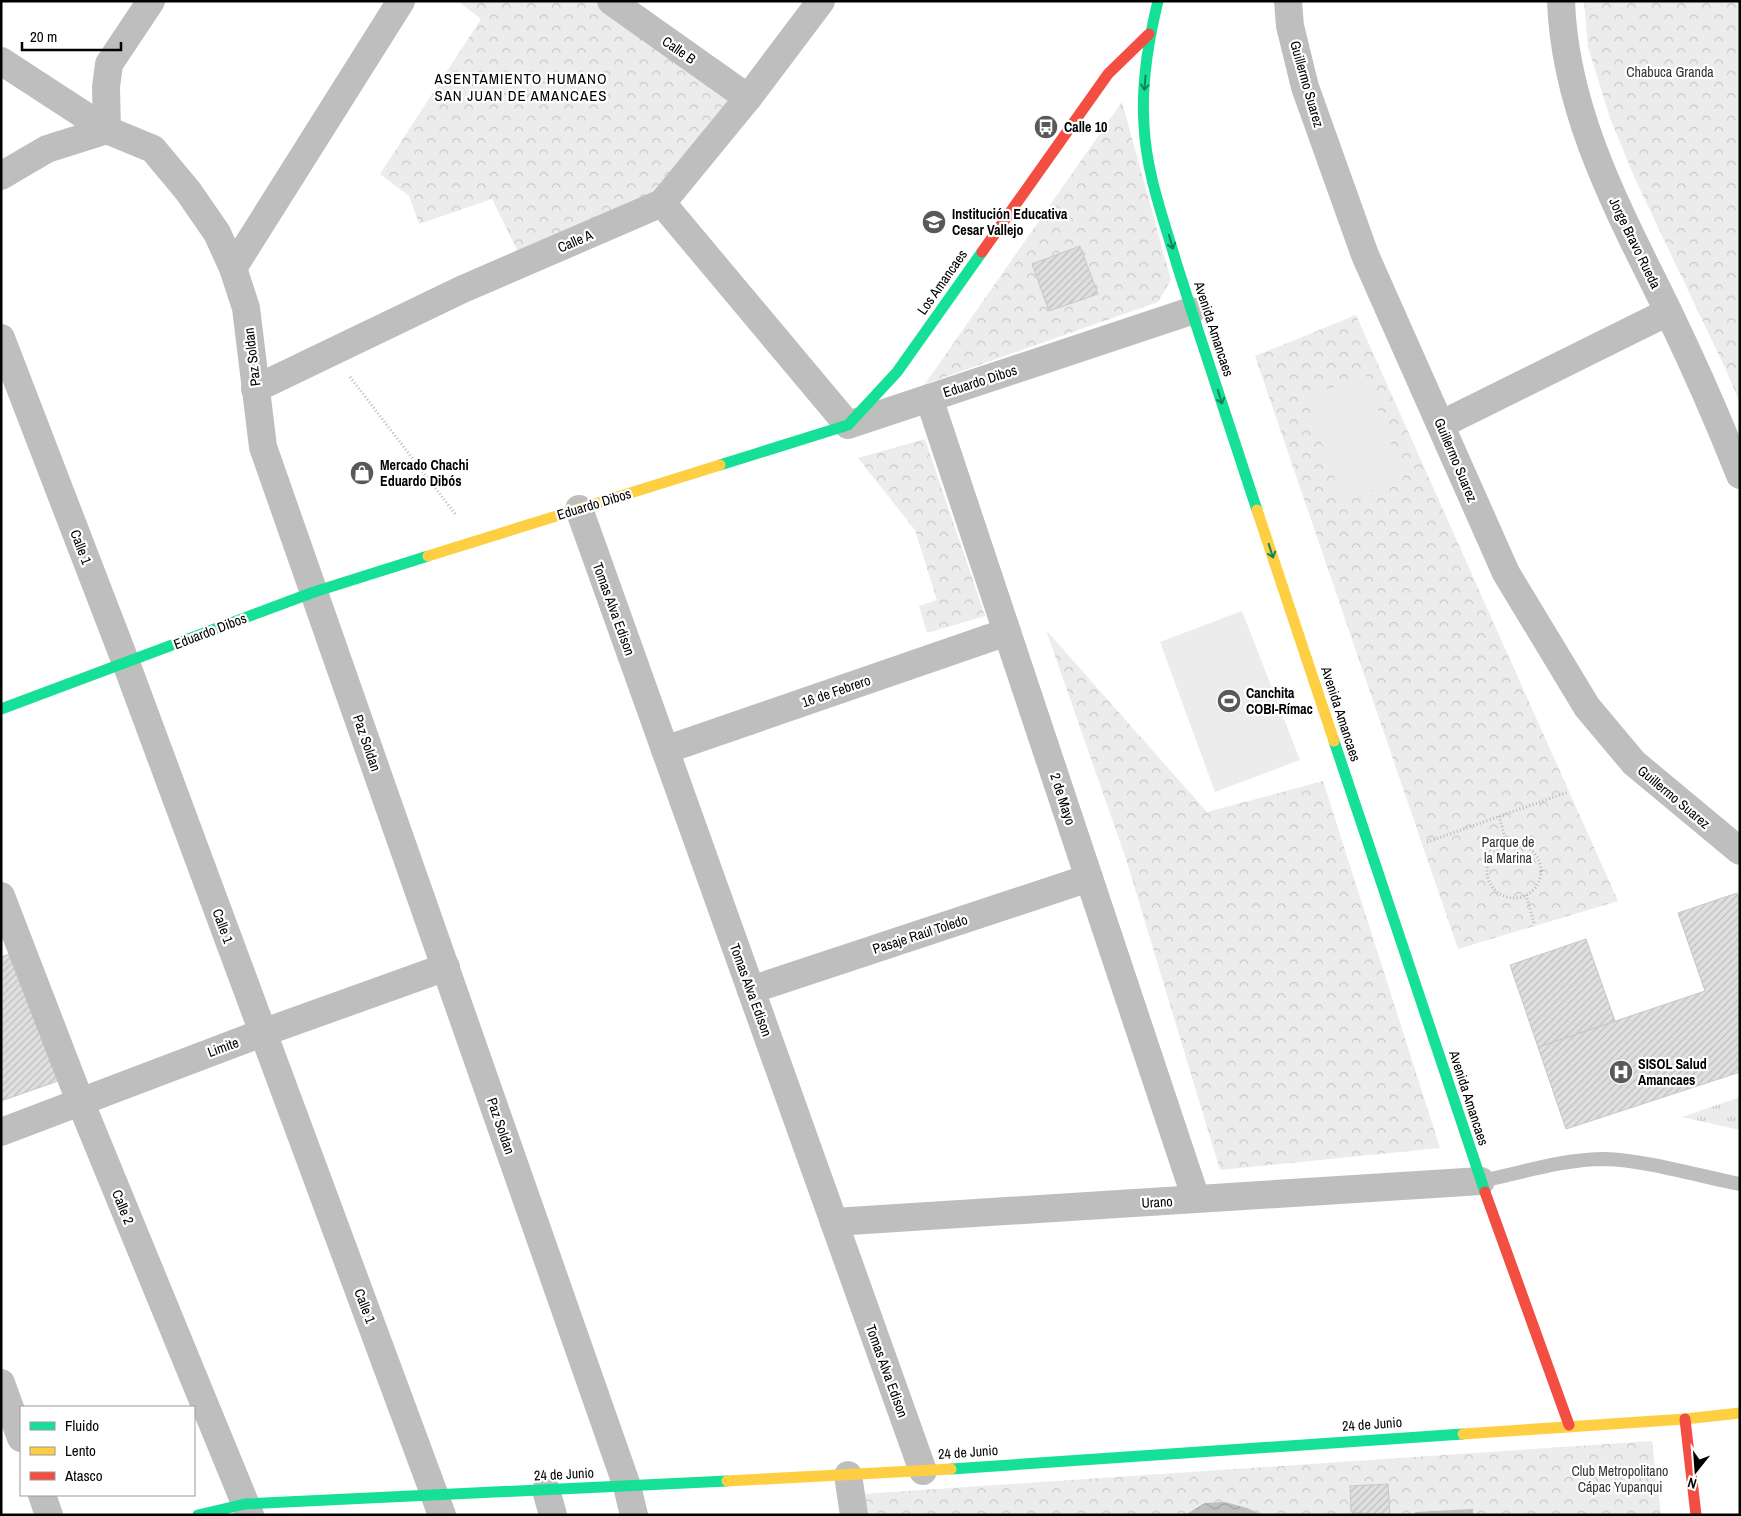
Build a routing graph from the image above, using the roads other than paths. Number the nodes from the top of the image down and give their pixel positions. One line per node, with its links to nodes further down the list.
1 (151, 1): 11 (street)
2 (401, 1): 14 (street)
3 (611, 1): 10 (street, Calle B)
4 (820, 1): 10 (street, Calle A)
5 (1158, 1): 8 (street, Avenida Amancaes)
6 (1288, 1): 20 (street, Guillermo Suarez)
7 (1561, 1): 16 (street, Jorge Bravo Rueda)
8 (1149, 34): 15 (street, Avenida Amancaes, one-way to 15); 21 (street, Los Amancaes)
9 (1, 61): 11 (street, Paz Soldan)
10 (748, 98): 13 (street, Calle A)
11 (107, 130): 12 (street); 14 (street, Paz Soldan)
12 (1, 176)
13 (662, 203): 18 (street, Calle A); 21 (street)
14 (233, 268): 18 (street, Paz Soldan)
15 (1192, 312): 19 (street, Eduardo Dibos); 38 (street, Avenida Amancaes, one-way to 38)
16 (1668, 312): 20 (street); 22 (street, Jorge Bravo Rueda)
17 (1, 338): 26 (street, Calle 1)
18 (255, 389): 24 (street, Paz Soldan)
19 (930, 398): 21 (street, Eduardo Dibos); 25 (street, 2 de Mayo)
20 (1442, 424): 29 (street, Guillermo Suarez)
21 (848, 425): 23 (street, Eduardo Dibos)
22 (1740, 475)
23 (579, 509): 24 (street, Eduardo Dibos); 28 (street, Tomas Alva Edison)
24 (314, 592): 26 (street, Eduardo Dibos); 33 (street, Paz Soldan)
25 (1007, 632): 28 (street, 16 de Febrero); 30 (street, 2 de Mayo)
26 (126, 663): 27 (street, Eduardo Dibos); 35 (street, Calle 1)
27 (1, 709)
28 (665, 750): 34 (street, Tomas Alva Edison)
29 (1740, 851)
30 (1089, 878): 34 (street, Pasaje Raúl Toledo); 40 (street, 2 de Mayo)
31 (1, 896): 32 (street, Calle 2)
32 (9, 943): 36 (street, Calle 2)
33 (446, 967): 35 (street, Limite); 49 (street, Paz Soldan)
34 (751, 990): 41 (street, Tomas Alva Edison)
35 (262, 1033): 36 (street, Limite); 52 (street, Calle 1)
36 (80, 1101): 37 (street, Limite); 53 (street, Calle 2)
37 (1, 1132)
38 (1480, 1181): 39 (lane); 40 (street, Urano); 45 (street, Avenida Amancaes)
39 (1740, 1184)
40 (1196, 1199): 41 (street, Urano)
41 (834, 1222): 47 (street, Tomas Alva Edison)
42 (1, 1383): 46 (street)
43 (1740, 1413): 44 (street, 24 de Junio)
44 (1685, 1419): 45 (street, 24 de Junio); 58 (street)
45 (1568, 1425): 47 (street, 24 de Junio)
46 (20, 1435)
47 (923, 1471): 48 (street, 24 de Junio)
48 (848, 1474): 49 (street, 24 de Junio); 57 (street)
49 (627, 1486): 51 (street, 24 de Junio); 56 (street, Paz Soldan)
50 (42, 1496): 54 (street)
51 (549, 1503): 52 (street, 24 de Junio)
52 (439, 1505): 53 (street, 24 de Junio)
53 (248, 1510): 55 (street, 24 de Junio)
54 (50, 1515)
55 (198, 1515)
56 (634, 1515)
57 (854, 1515)
58 (1696, 1515)

